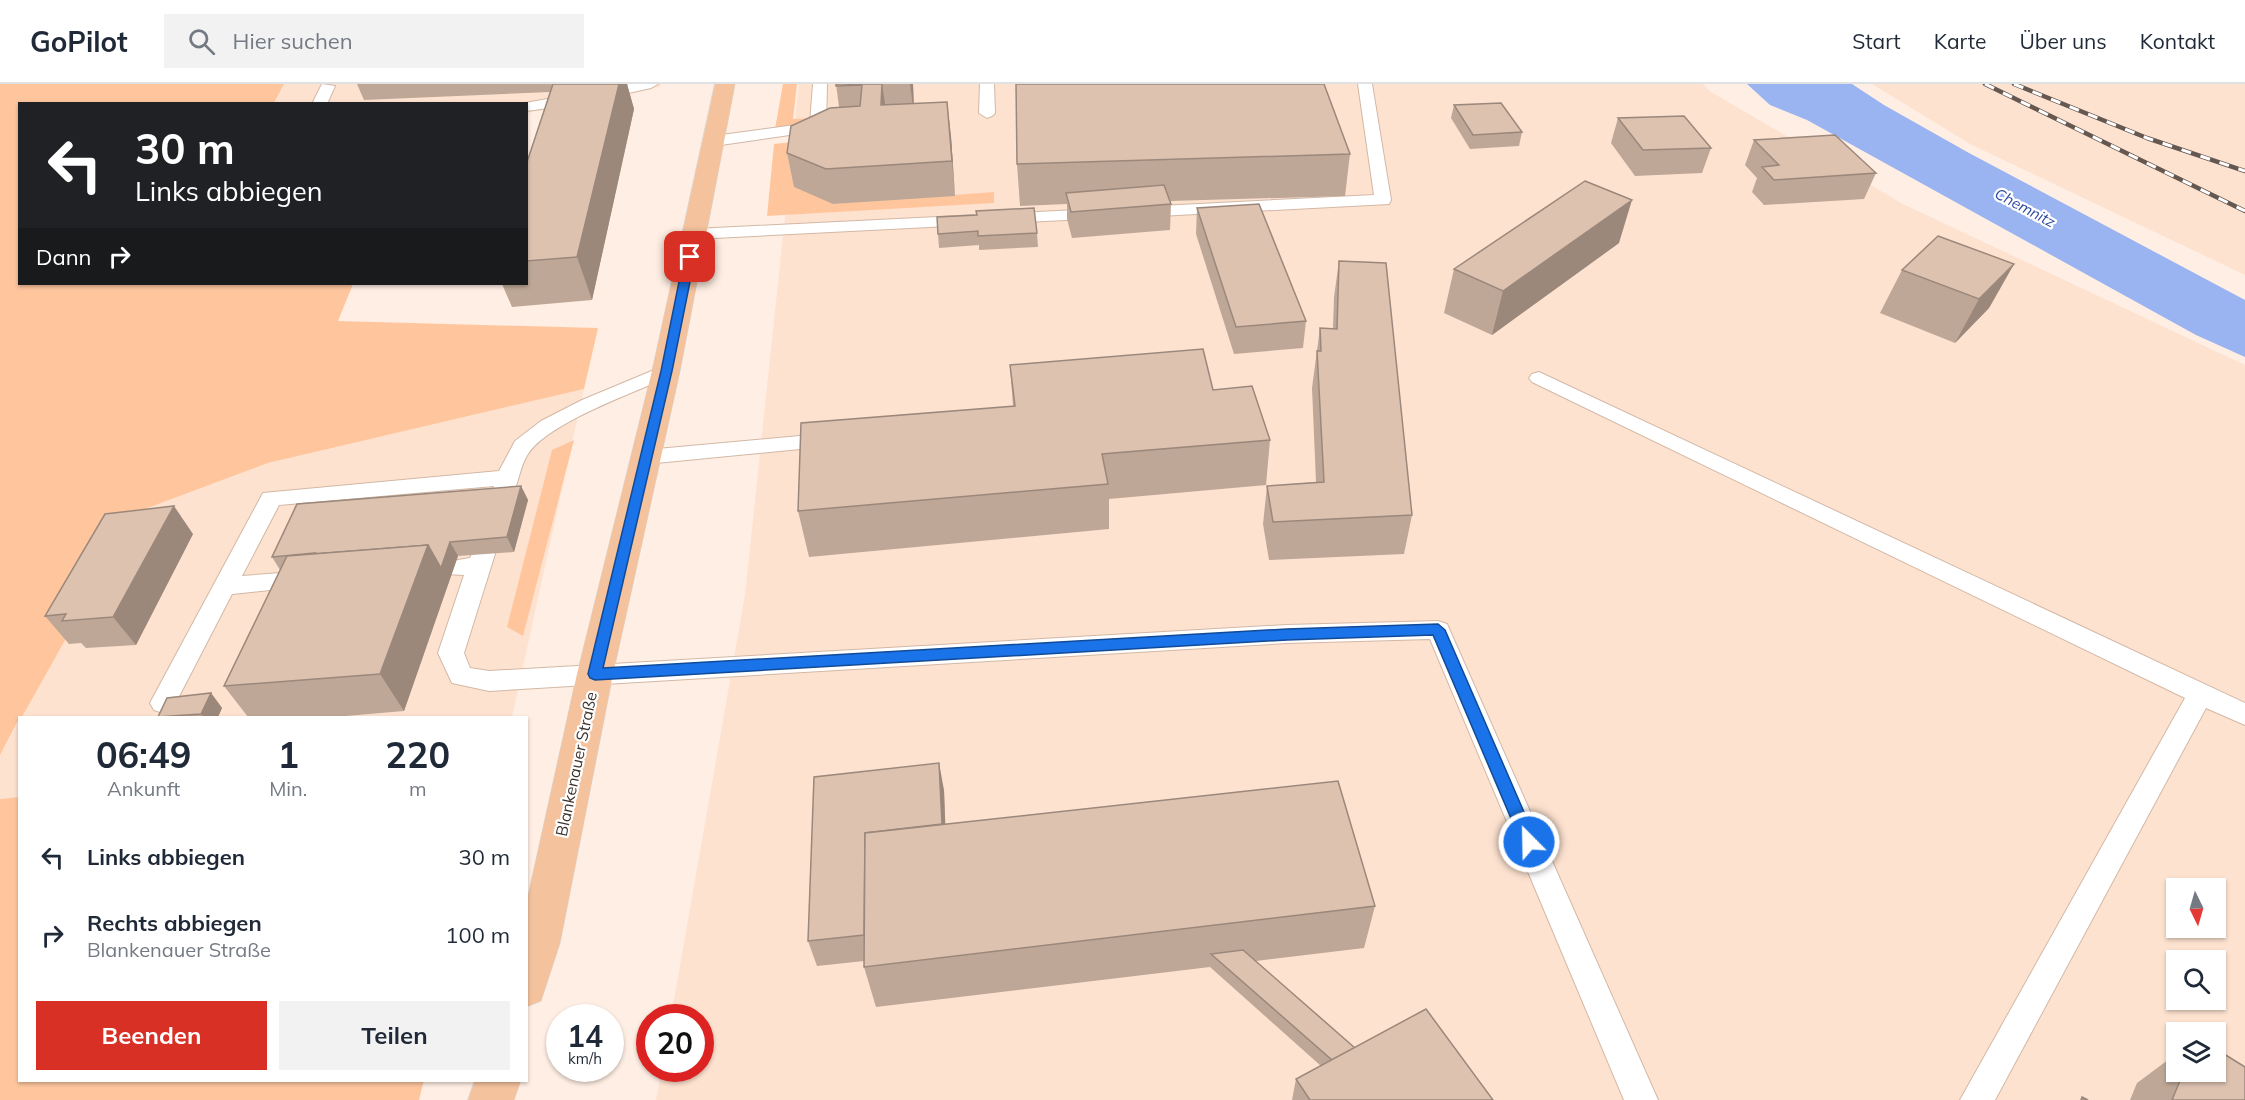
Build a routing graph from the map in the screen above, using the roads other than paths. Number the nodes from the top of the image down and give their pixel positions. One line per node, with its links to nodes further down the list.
1 (651, 84): 8 (lane)
2 (725, 84): 12 (main road, Blankenauer Straße)
3 (820, 84): 11 (lane)
4 (987, 84): 9 (lane)
5 (1365, 84): 13 (lane)
6 (328, 87): 7 (lane)
7 (320, 102)
8 (528, 106)
9 (987, 113)
10 (838, 125): 11 (lane)
11 (818, 127): 12 (lane)
12 (714, 141): 13 (main road, Blankenauer Straße)
13 (695, 234): 14 (main road, Blankenauer Straße)
14 (666, 371): 17 (main road, Blankenauer Straße); 18 (lane)
15 (1539, 378): 30 (lane)
16 (854, 438): 17 (lane)
17 (646, 457): 29 (main road, Blankenauer Straße)
18 (507, 478): 19 (lane); 22 (lane)
19 (442, 484): 20 (lane); 23 (lane)
20 (387, 489): 21 (lane); 24 (lane)
21 (330, 493): 25 (lane); 28 (lane)
22 (499, 503)
23 (432, 509)
24 (376, 513)
25 (318, 518)
26 (454, 568): 29 (lane)
27 (319, 578): 28 (lane)
28 (226, 586): 31 (lane)
29 (595, 674): 33 (main road, Blankenauer Straße); 36 (lane)
30 (2200, 694): 32 (lane); 37 (lane)
31 (163, 703)
32 (2245, 715)
33 (528, 980)
34 (497, 1082): 35 (main road)
35 (491, 1100)
36 (1641, 1100)
37 (1977, 1100)

